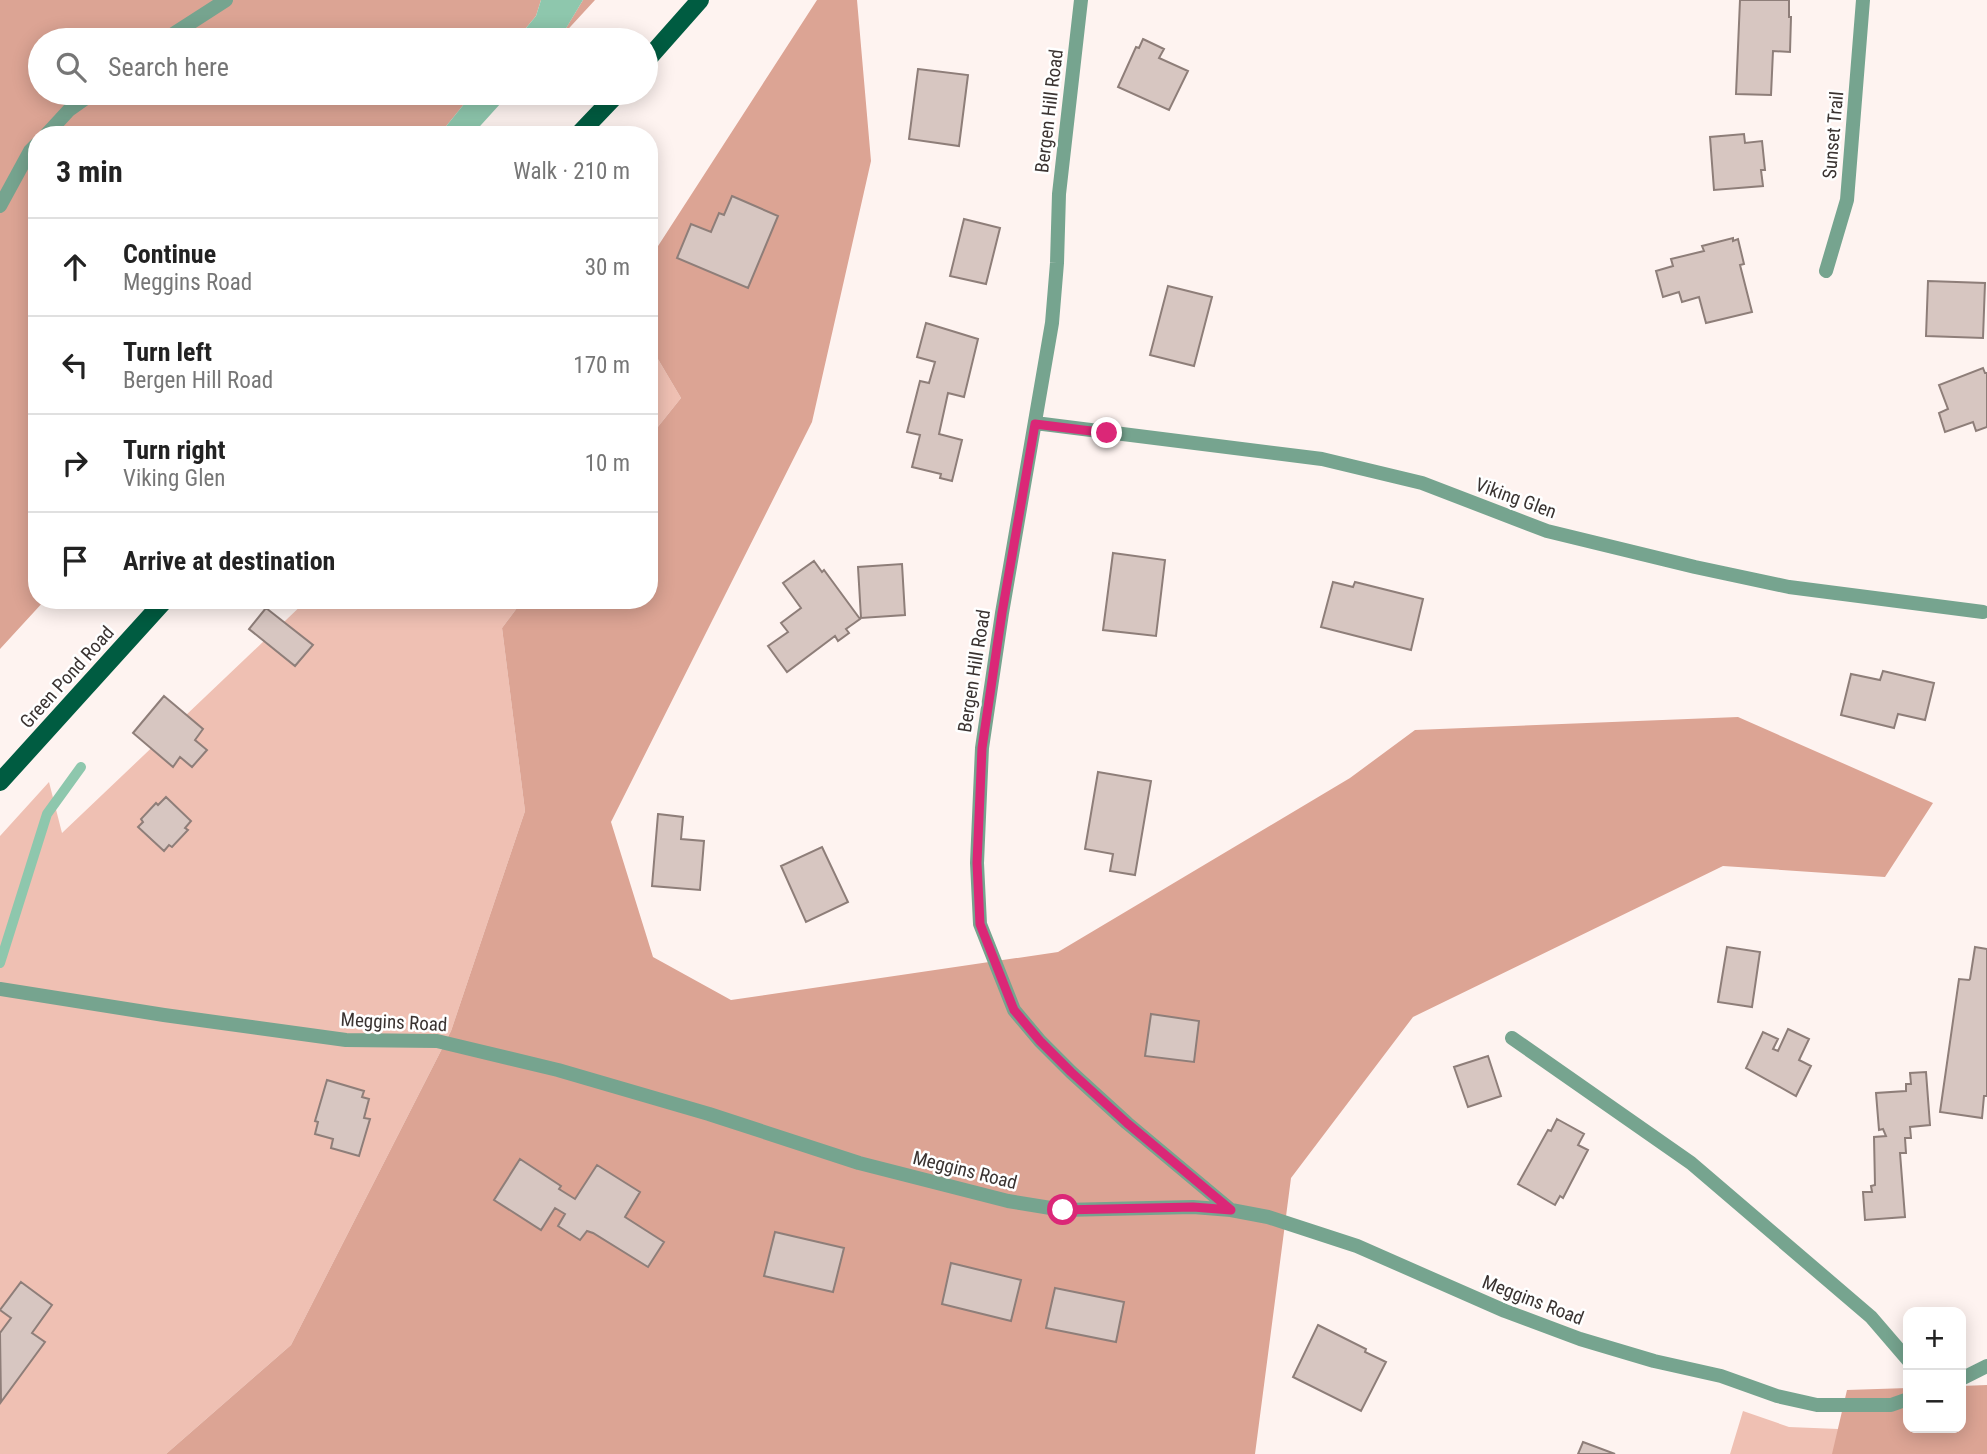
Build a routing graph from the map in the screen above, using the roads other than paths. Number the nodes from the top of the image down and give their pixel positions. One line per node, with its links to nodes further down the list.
1 (226, 0): 5 (street)
2 (700, 0): 6 (main road)
3 (1081, 0): 14 (street, Bergen Hill Road)
4 (1863, 0): 13 (street, Sunset Trail)
5 (183, 28)
6 (658, 47)
7 (76, 105): 9 (street)
8 (607, 105): 10 (main road)
9 (54, 126)
10 (587, 126)
11 (28, 155): 12 (street)
12 (0, 206)
13 (1826, 271)
14 (1035, 424): 16 (street, Viking Glen); 20 (street, Bergen Hill Road)
15 (157, 609): 17 (main road, Green Pond Road)
16 (1983, 612)
17 (0, 782)
18 (0, 989): 20 (street, Meggins Road)
19 (1512, 1038): 21 (street)
20 (1231, 1210): 24 (street, Meggins Road)
21 (1903, 1354)
22 (1987, 1366): 23 (street)
23 (1966, 1376)
24 (1903, 1401)

